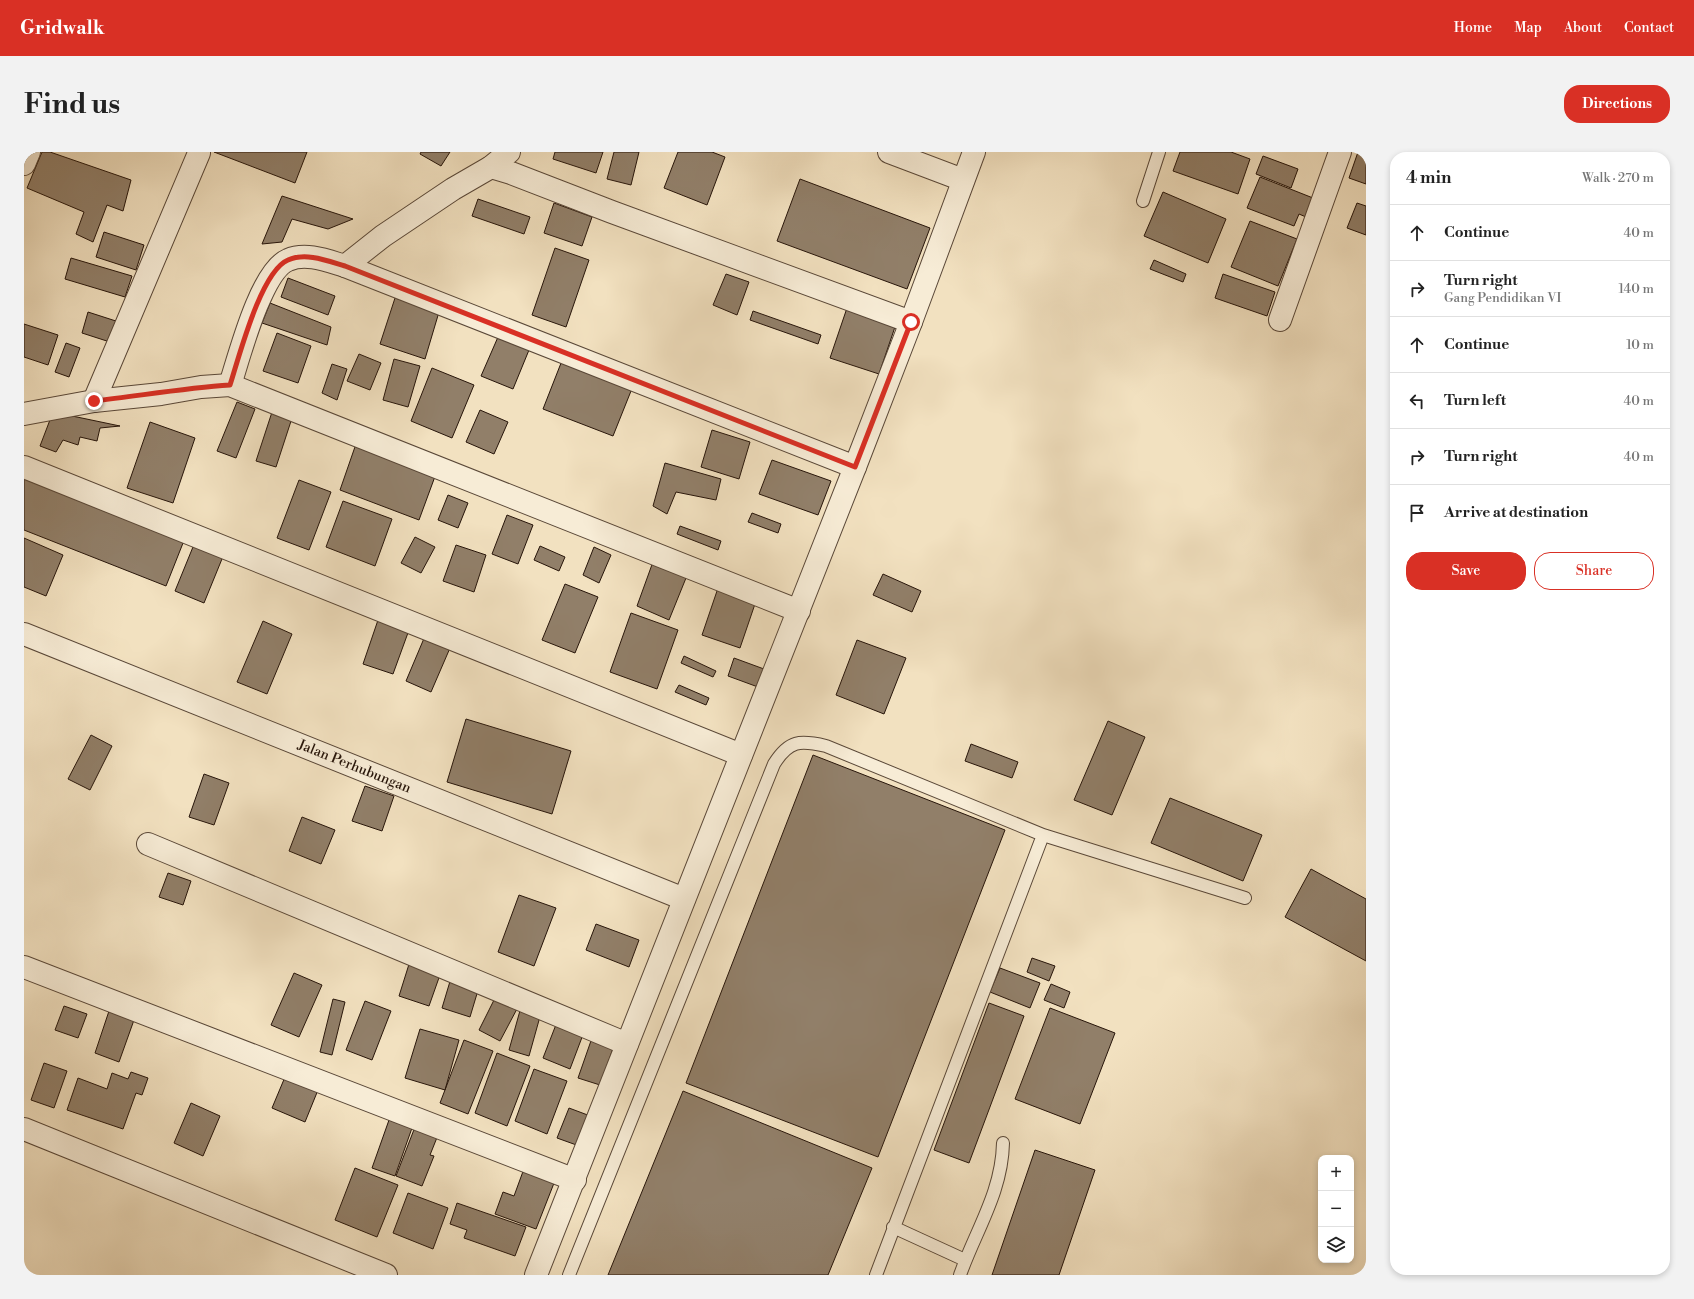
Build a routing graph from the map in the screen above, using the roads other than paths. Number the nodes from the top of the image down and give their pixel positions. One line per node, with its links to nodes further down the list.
1 (29, 152): 8 (street)
2 (509, 152): 9 (street)
3 (889, 152): 10 (street)
4 (974, 152): 10 (street)
5 (1159, 152): 11 (lane)
6 (1340, 152): 13 (street)
7 (199, 153): 16 (street)
8 (24, 164)
9 (491, 167): 12 (street); 14 (street)
10 (963, 180): 14 (street)
11 (1143, 201)
12 (345, 266): 15 (street); 18 (street)
13 (1280, 320)
14 (911, 322): 18 (street)
15 (230, 385): 16 (street); 20 (street)
16 (94, 401): 17 (street)
17 (24, 414)
18 (855, 467): 20 (street)
19 (24, 468): 22 (street)
20 (798, 611): 22 (street)
21 (24, 634): 26 (street, Jalan Perhubungan)
22 (741, 755): 26 (street)
23 (1043, 835): 25 (lane); 32 (lane); 36 (lane)
24 (148, 844): 28 (street)
25 (1246, 898)
26 (684, 899): 28 (street)
27 (24, 967): 31 (street)
28 (627, 1044): 31 (street)
29 (24, 1129): 34 (street)
30 (1003, 1143): 33 (lane)
31 (575, 1180): 35 (street)
32 (893, 1227): 33 (lane); 37 (lane)
33 (965, 1260): 38 (lane)
34 (386, 1275)
35 (536, 1275)
36 (569, 1275)
37 (876, 1275)
38 (960, 1275)

